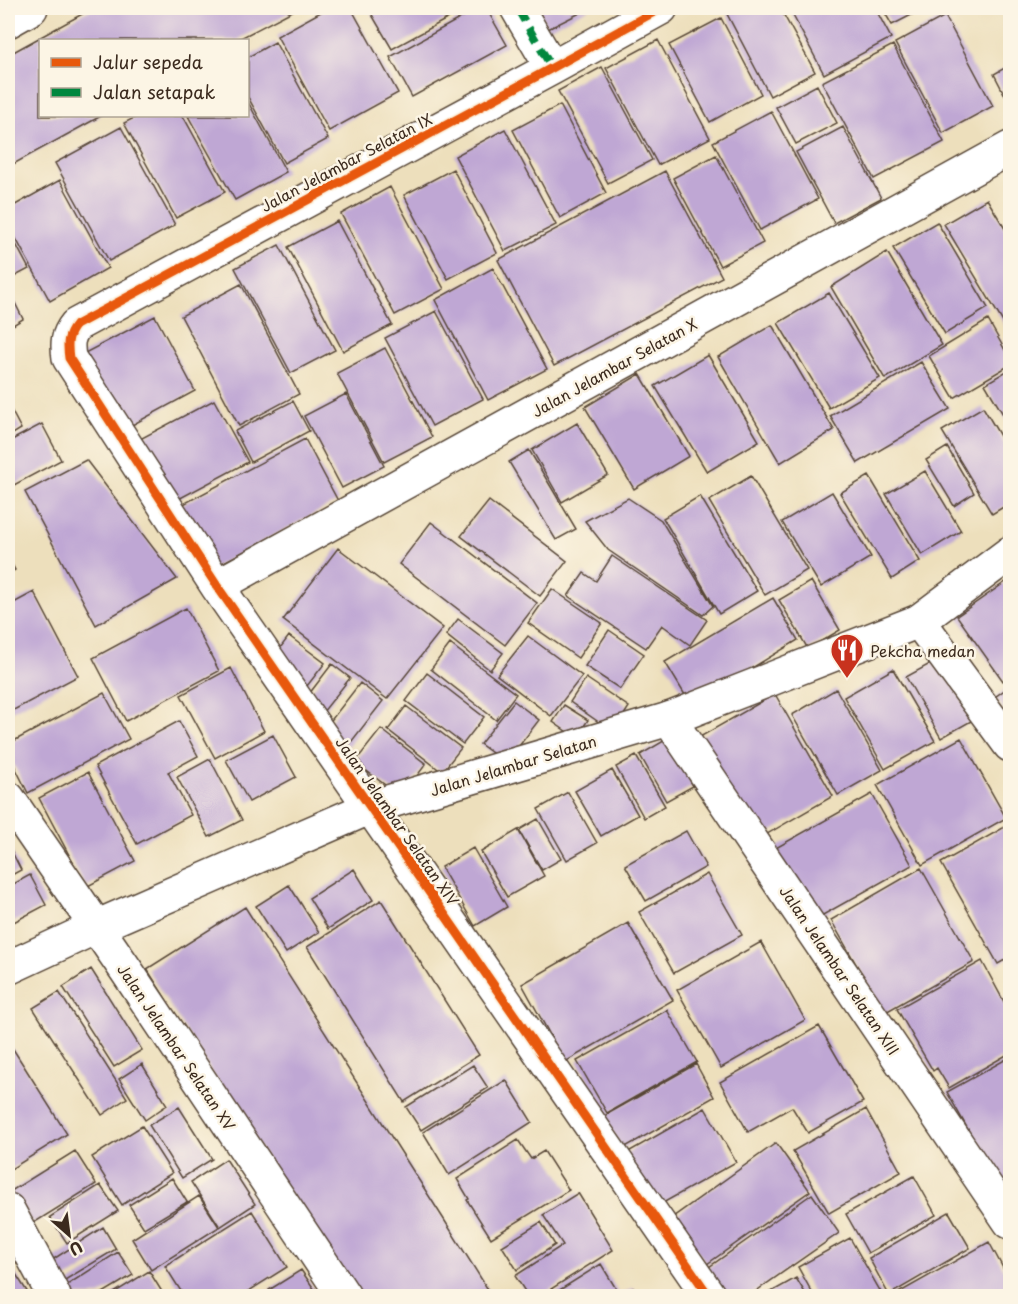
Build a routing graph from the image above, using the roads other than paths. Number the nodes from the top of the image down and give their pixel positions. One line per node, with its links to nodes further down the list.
1 (31, 8): 4 (street)
2 (518, 8): 5 (street)
3 (661, 8): 5 (street, Jalan Jelambar Selatan IX)
4 (8, 21)
5 (552, 68): 7 (street, Jalan Jelambar Selatan IX)
6 (1011, 148): 9 (street, Jalan Jelambar Selatan X)
7 (69, 358): 9 (street, Jalan Jelambar Selatan XIV)
8 (1011, 553): 10 (street, Jalan Jelambar Selatan)
9 (217, 586): 14 (street, Jalan Jelambar Selatan XIV)
10 (919, 621): 11 (street, Jalan Jelambar Selatan); 12 (street)
11 (669, 719): 14 (street, Jalan Jelambar Selatan); 18 (street, Jalan Jelambar Selatan XIII)
12 (1011, 745)
13 (8, 798): 15 (street, Jalan Jelambar Selatan XV)
14 (371, 807): 15 (street, Jalan Jelambar Selatan); 21 (street, Jalan Jelambar Selatan XIV)
15 (96, 927): 16 (street, Jalan Jelambar Selatan); 20 (street, Jalan Jelambar Selatan XV)
16 (8, 968)
17 (8, 1210): 19 (street)
18 (1011, 1222)
19 (54, 1296)
20 (344, 1296)
21 (709, 1296)

